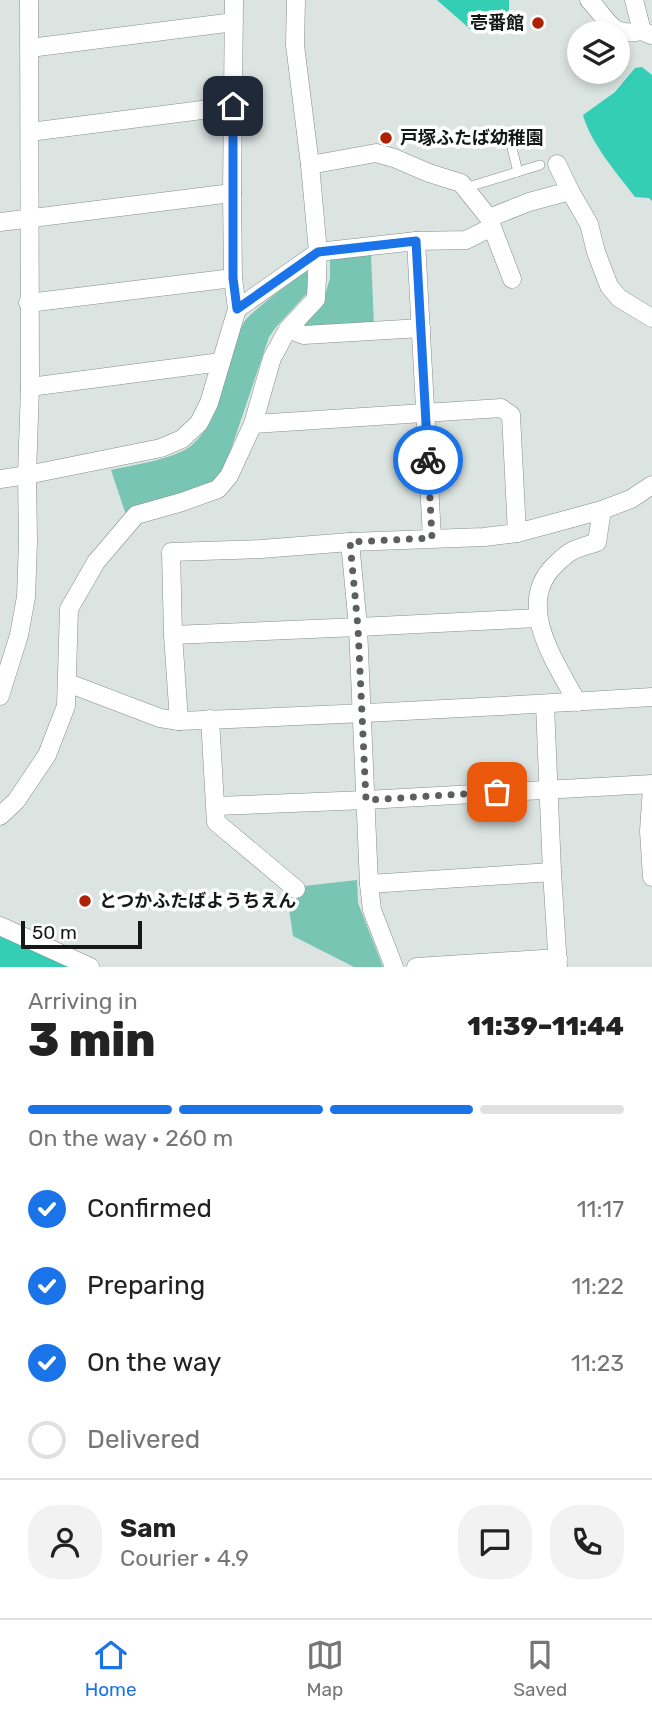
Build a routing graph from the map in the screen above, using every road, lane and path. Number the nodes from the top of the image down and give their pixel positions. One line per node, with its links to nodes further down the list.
1 (29, 0): 8 (street)
2 (234, 0): 6 (street)
3 (296, 0): 12 (street)
4 (589, 0): 7 (street)
5 (634, 0): 7 (street)
6 (234, 22): 8 (street); 9 (street)
7 (647, 33)
8 (30, 48): 10 (street)
9 (233, 106): 10 (street); 17 (street)
10 (30, 132): 18 (street)
11 (512, 148): 14 (lane)
12 (310, 165): 15 (street); 22 (street)
13 (548, 165): 14 (lane); 16 (street)
14 (518, 172): 15 (lane)
15 (465, 188): 20 (street)
16 (570, 191): 20 (street); 27 (street)
17 (232, 193): 18 (street); 23 (street)
18 (28, 218): 19 (street); 25 (street)
19 (0, 222)
20 (491, 223): 21 (street); 24 (street)
21 (416, 241): 22 (street); 28 (street)
22 (318, 252): 26 (street); 29 (street)
23 (233, 278): 25 (street); 26 (street)
24 (512, 279)
25 (29, 303): 31 (street)
26 (237, 309): 30 (street)
27 (652, 318)
28 (421, 328): 29 (street); 32 (street)
29 (288, 329): 33 (street)
30 (220, 362): 31 (street); 34 (street)
31 (30, 387): 34 (street)
32 (425, 413): 33 (street); 38 (street); 39 (street)
33 (253, 424): 44 (street)
34 (27, 475): 35 (street); 45 (street)
35 (0, 479)
36 (652, 485): 37 (street)
37 (602, 510): 38 (street); 41 (street)
38 (517, 533): 39 (street)
39 (432, 538): 40 (street)
40 (350, 542): 42 (street); 43 (street)
41 (538, 618): 42 (street); 47 (street)
42 (358, 628): 43 (street); 49 (street)
43 (173, 635): 51 (street)
44 (68, 683): 51 (street); 56 (street)
45 (0, 696)
46 (652, 697): 47 (street)
47 (577, 702): 48 (street)
48 (545, 705): 49 (street); 53 (street)
49 (362, 714): 50 (street); 54 (street)
50 (210, 719): 51 (street); 55 (street)
51 (179, 720)
52 (652, 786): 53 (street); 58 (street)
53 (549, 789): 54 (street); 57 (street)
54 (366, 800): 55 (street); 59 (street)
55 (216, 806): 60 (street)
56 (0, 816)
57 (552, 872): 59 (street); 62 (street)
58 (652, 877)
59 (369, 884): 64 (street)
60 (296, 889)
61 (0, 926): 63 (street)
62 (558, 962): 65 (street)
63 (90, 967)
64 (394, 967)
65 (416, 967)

